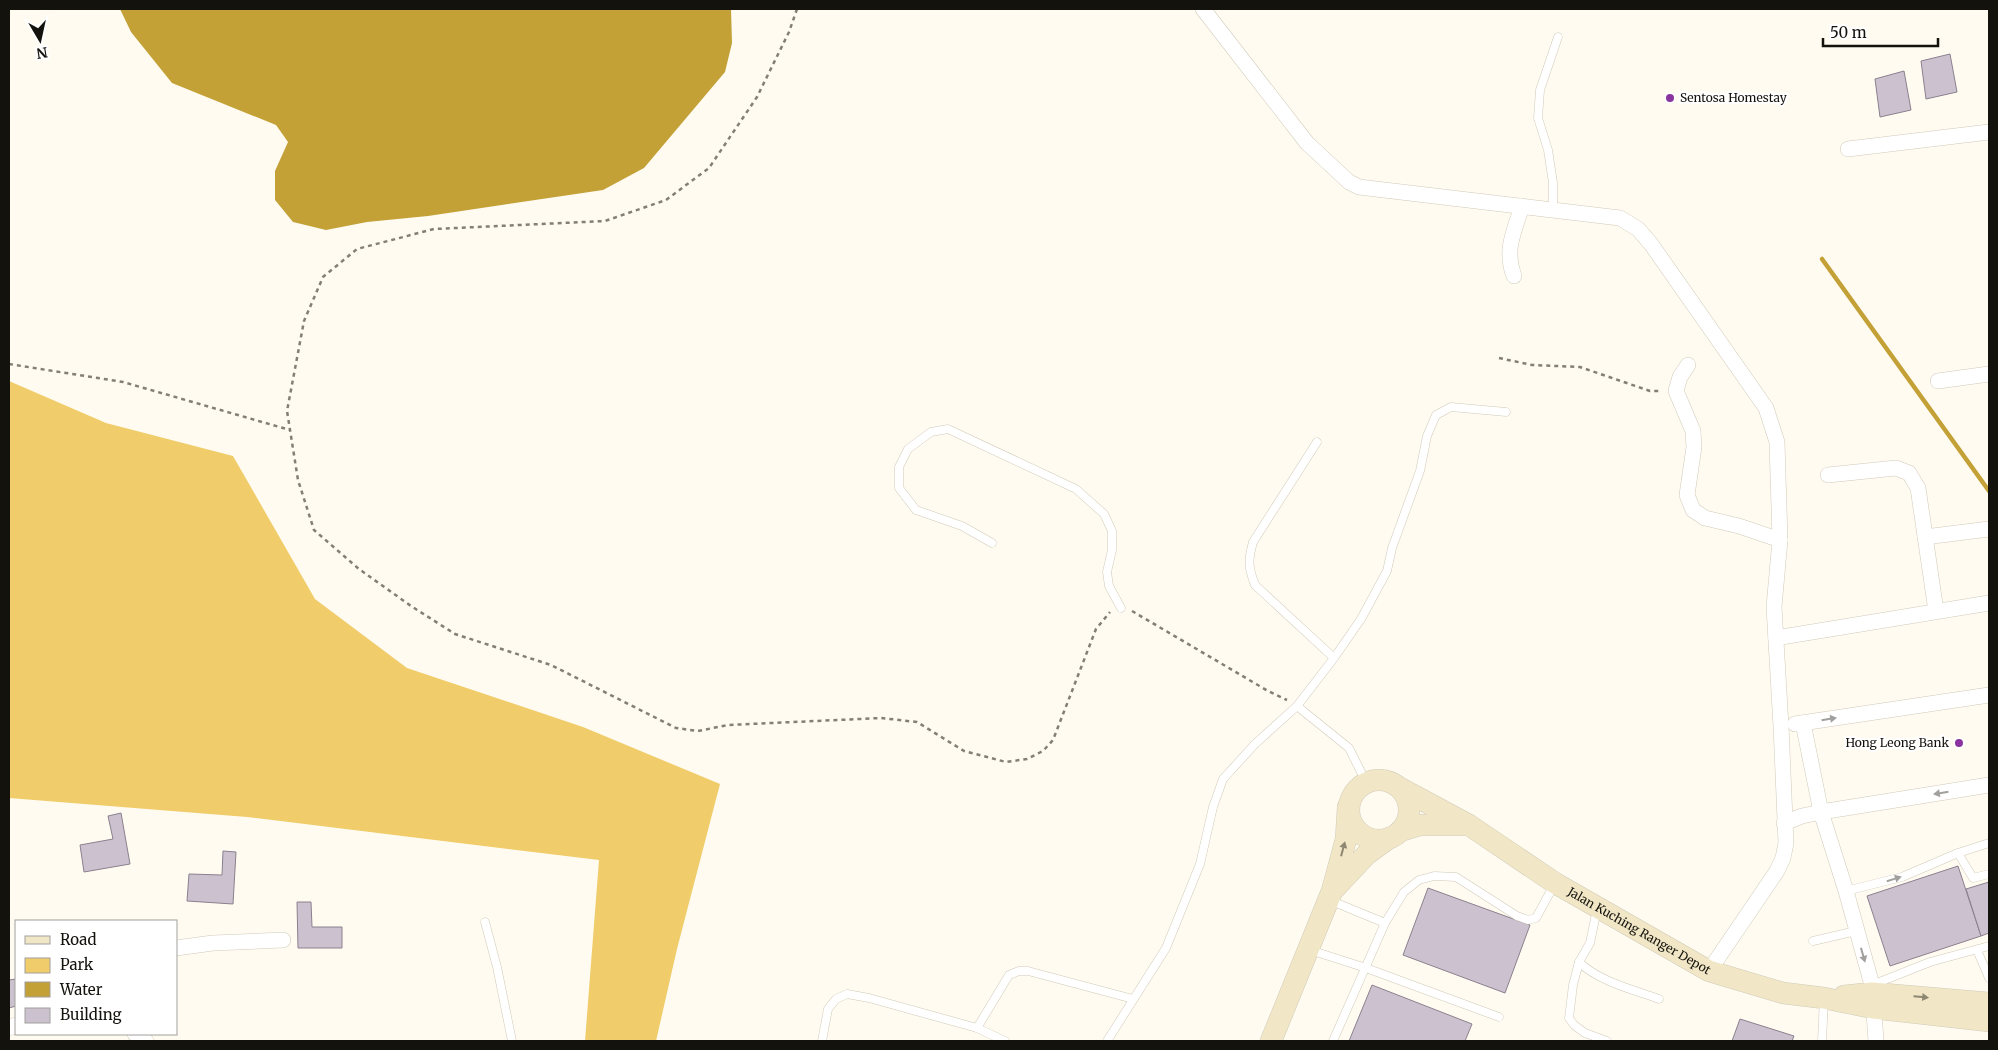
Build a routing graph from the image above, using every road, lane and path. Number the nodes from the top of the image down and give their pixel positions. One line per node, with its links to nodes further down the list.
1 (797, 9): 16 (path)
2 (1203, 9): 6 (street)
3 (1558, 37): 7 (lane)
4 (1989, 132): 5 (street)
5 (1848, 150)
6 (1522, 206): 7 (street); 8 (street)
7 (1553, 211): 21 (street)
8 (1514, 276)
9 (1499, 358): 14 (path)
10 (9, 364): 16 (path)
11 (1688, 365): 14 (street)
12 (1989, 374): 13 (street)
13 (1938, 381)
14 (1676, 391): 21 (street)
15 (1506, 412): 27 (lane)
16 (290, 430): 24 (path)
17 (1317, 442): 27 (lane)
18 (1828, 476): 20 (street)
19 (1989, 529): 20 (street)
20 (1925, 538): 25 (street)
21 (1780, 540): 26 (street)
22 (992, 543): 24 (lane)
23 (1989, 603): 25 (street)
24 (1120, 608): 29 (path)
25 (1936, 611): 26 (street)
26 (1776, 638): 31 (street)
27 (1334, 658): 29 (lane)
28 (1989, 694): 30 (street, one-way to 28)
29 (1297, 706): 32 (lane); 62 (lane)
30 (1803, 723): 31 (street); 36 (street)
31 (1781, 726): 37 (street)
32 (1366, 782): 34 (street); 35 (street)
33 (1989, 785): 36 (street, one-way to 36)
34 (1400, 788): 38 (street, Jalan Kuching Ranger Depot); 39 (street)
35 (1348, 807): 39 (street); 45 (street, one-way to 35)
36 (1822, 812): 37 (street); 44 (street)
37 (1784, 823): 58 (street)
38 (1469, 825): 39 (street); 43 (street, Jalan Kuching Ranger Depot)
39 (1395, 834): 45 (street)
40 (1989, 843): 41 (lane)
41 (1958, 853): 42 (lane); 44 (lane, one-way to 41)
42 (1989, 874)
43 (1554, 883): 46 (street, Jalan Kuching Ranger Depot); 48 (lane)
44 (1846, 891): 49 (street)
45 (1330, 896): 48 (lane); 54 (street)
46 (1598, 907): 56 (lane); 58 (street, Jalan Kuching Ranger Depot)
47 (485, 922): 68 (lane)
48 (1385, 923): 57 (lane)
49 (1856, 931): 51 (lane); 60 (street, one-way to 60)
50 (283, 940): 53 (street)
51 (1813, 941)
52 (1989, 946): 55 (lane)
53 (178, 948)
54 (1308, 949): 57 (lane); 72 (street)
55 (1977, 950): 59 (lane); 60 (lane)
56 (1579, 962): 63 (lane); 74 (lane)
57 (1366, 968): 65 (lane); 73 (lane)
58 (1709, 971): 61 (street, Jalan Kuching Ranger Depot)
59 (1989, 978)
60 (1872, 995): 61 (street, Jalan Kuching Ranger Depot); 64 (street, Jalan Kuching Ranger Depot, one-way to 64); 66 (street, Jalan Kuching Ranger Depot); 76 (street)
61 (1824, 998): 75 (lane)
62 (1133, 999): 67 (lane); 71 (lane)
63 (1659, 999)
64 (1989, 1003)
65 (1500, 1017)
66 (1989, 1021)
67 (977, 1028): 69 (lane); 70 (lane)
68 (512, 1041)
69 (822, 1041)
70 (1005, 1041)
71 (1107, 1041)
72 (1271, 1041)
73 (1333, 1041)
74 (1607, 1041)
75 (1822, 1041)
76 (1876, 1041)

